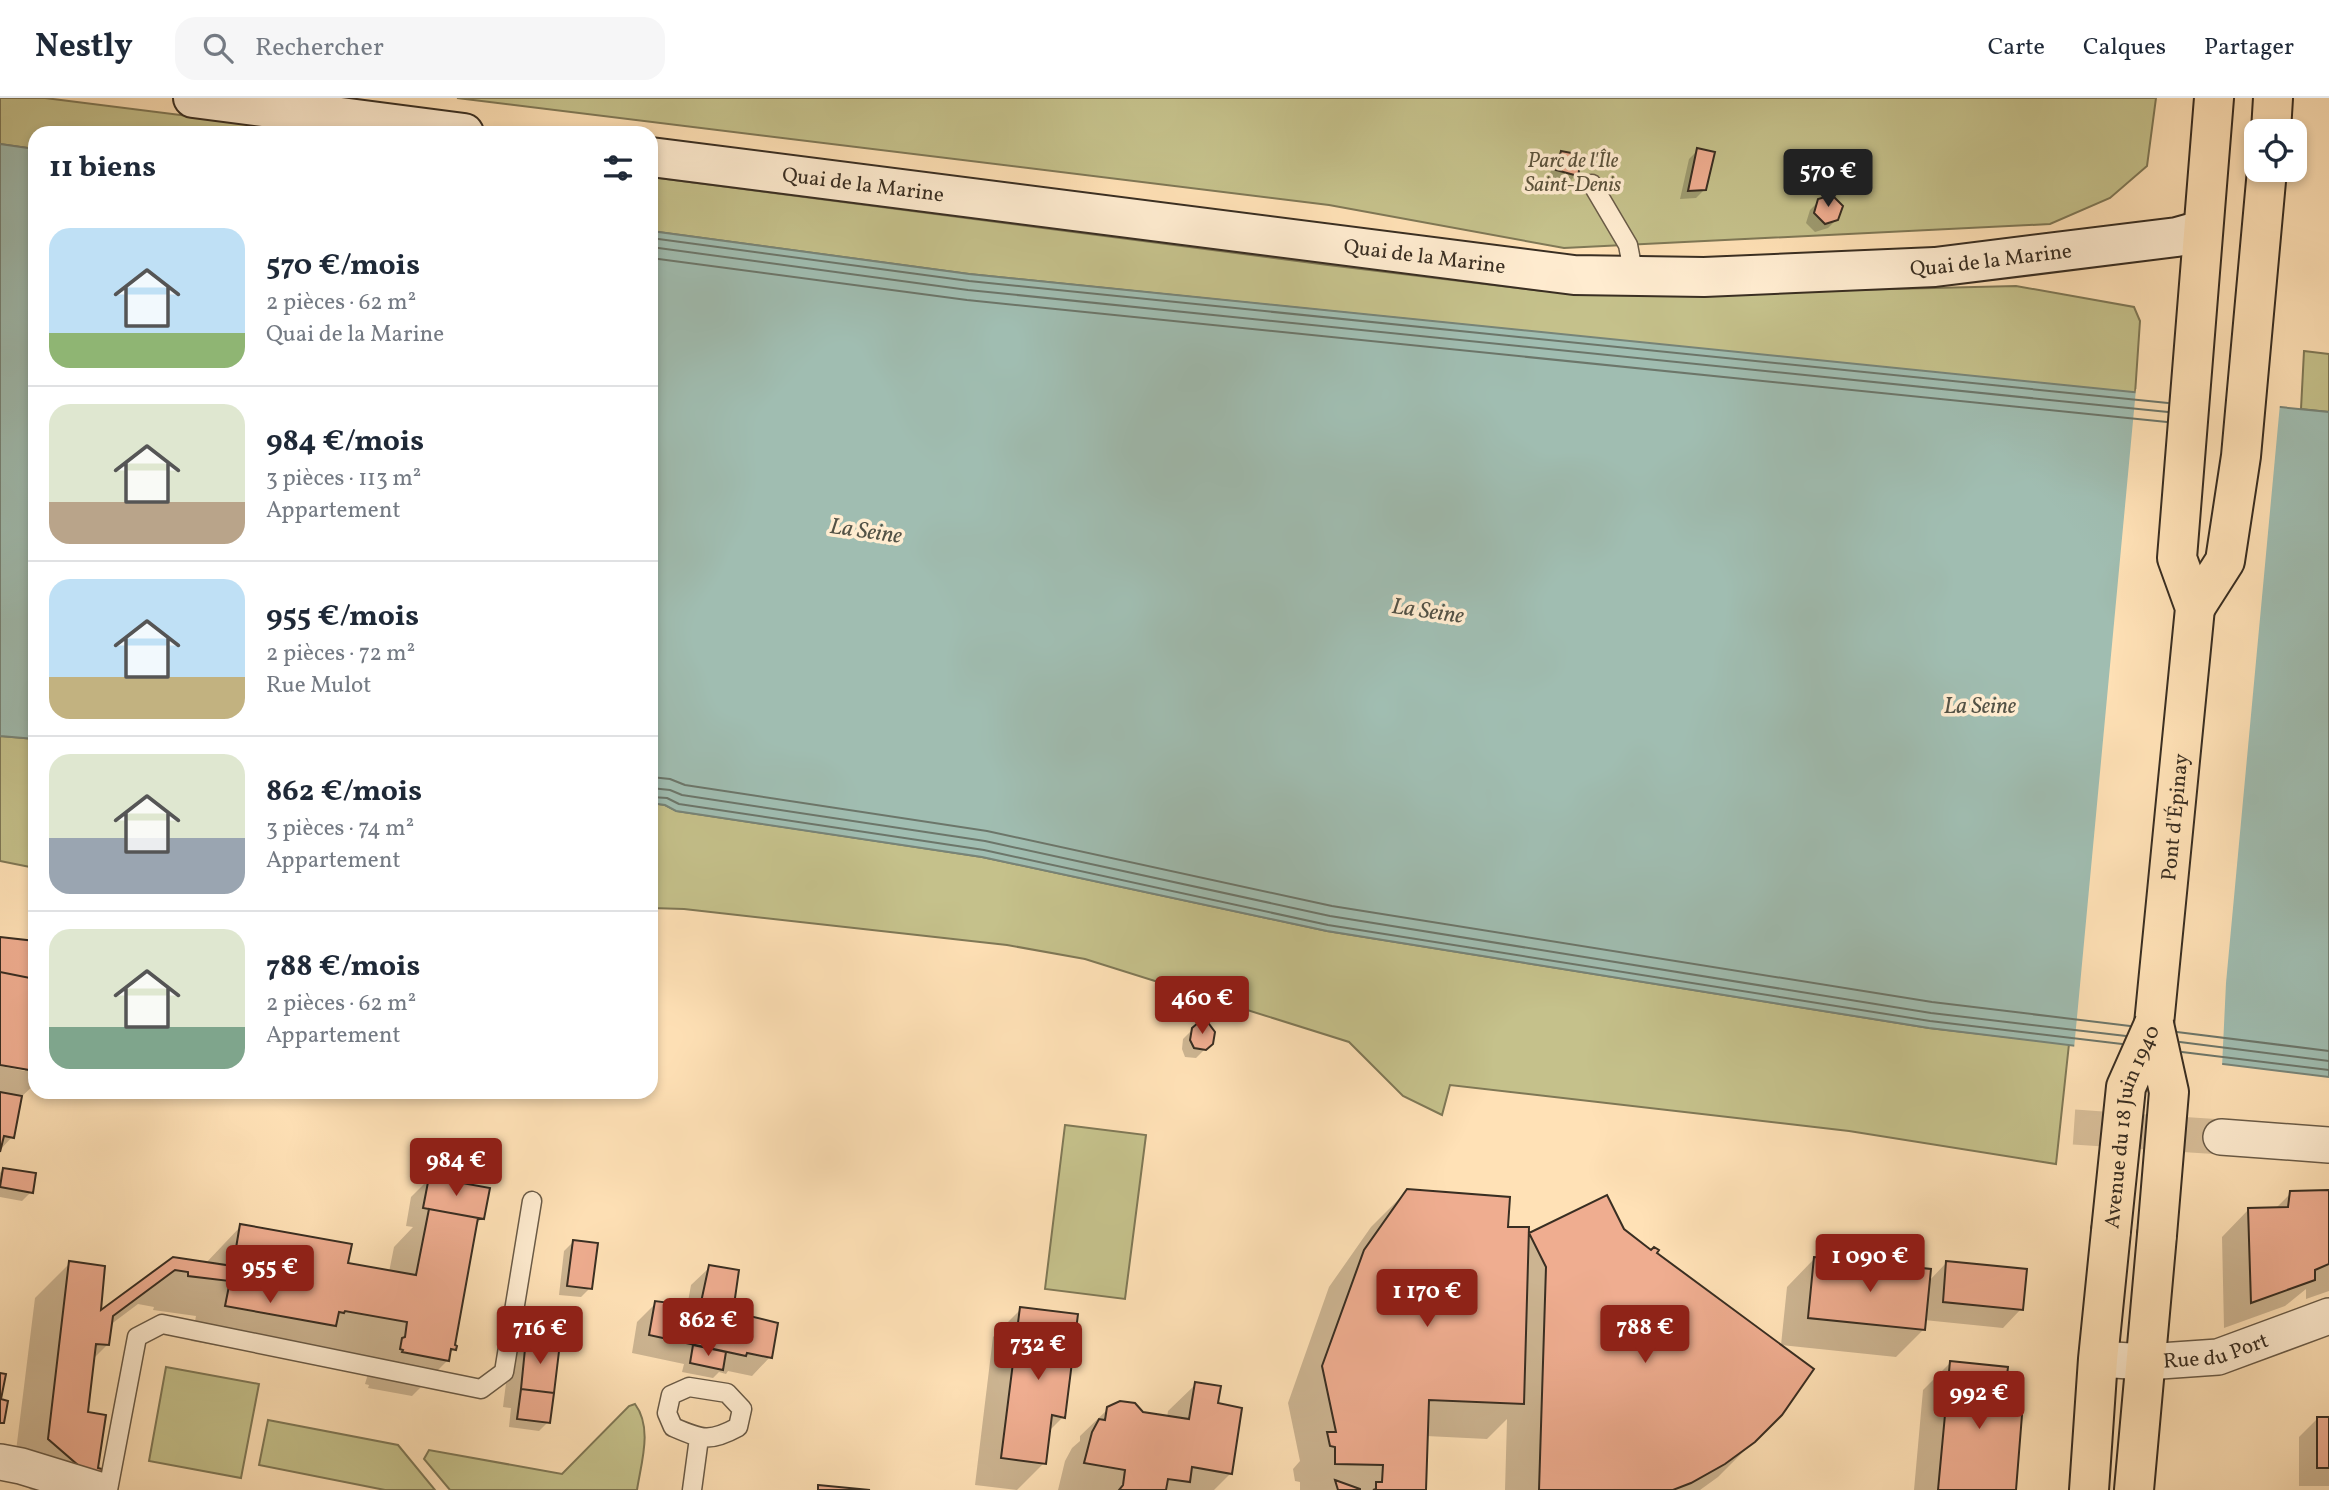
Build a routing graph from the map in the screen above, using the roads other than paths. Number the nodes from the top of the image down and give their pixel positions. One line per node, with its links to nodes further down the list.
1 (193, 98): 5 (street)
2 (2214, 98): 9 (main road, Pont d'Épinay)
3 (2273, 98): 4 (main road)
4 (2272, 119)
5 (410, 126)
6 (658, 158): 11 (street, Quai de la Marine)
7 (2266, 182): 10 (main road, Pont d'Épinay)
8 (1592, 184): 11 (lane)
9 (2202, 230): 10 (main road); 11 (street, Quai de la Marine); 12 (main road, Pont d'Épinay)
10 (2261, 234): 12 (main road, Pont d'Épinay)
11 (1634, 276)
12 (2195, 608): 13 (main road, Pont d'Épinay)
13 (2154, 1024): 18 (main road, Avenue du 18 Juin 1940, bridge); 19 (main road, Avenue du 18 Juin 1940, bridge)
14 (2221, 1137): 15 (street)
15 (2329, 1145)
16 (532, 1201): 22 (lane)
17 (2329, 1316): 19 (street, Rue du Port)
18 (2098, 1359): 19 (street, Rue du Port); 24 (main road, Avenue du 18 Juin 1940)
19 (2146, 1362): 25 (main road, Avenue du 18 Juin 1940)
20 (699, 1438): 23 (lane)
21 (0, 1462): 22 (street)
22 (95, 1489)
23 (692, 1490)
24 (2089, 1490)
25 (2134, 1490)

